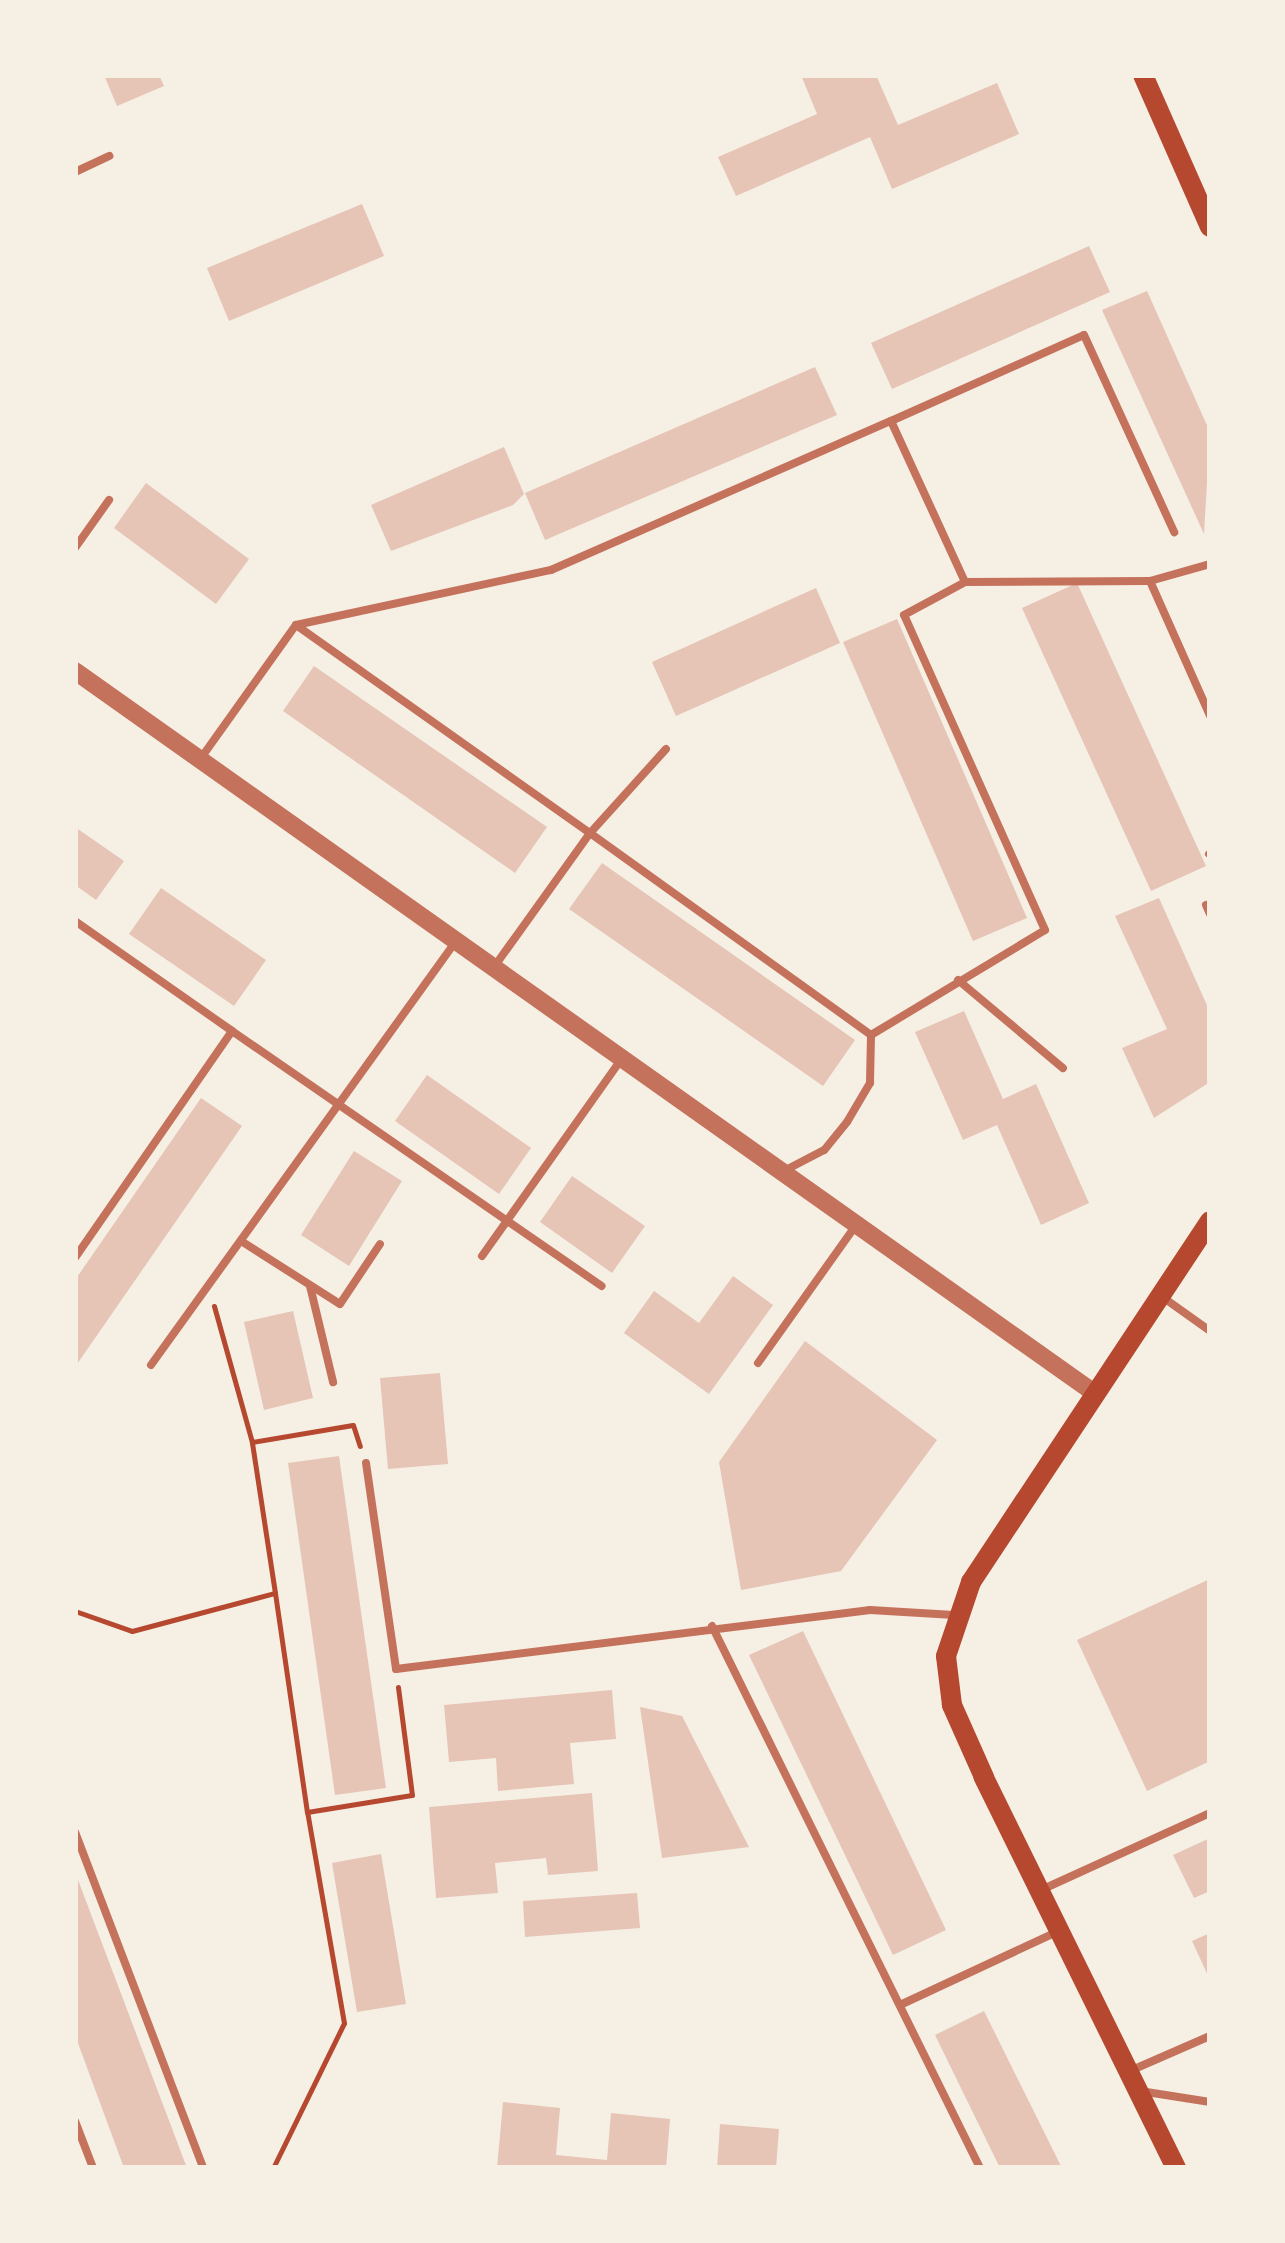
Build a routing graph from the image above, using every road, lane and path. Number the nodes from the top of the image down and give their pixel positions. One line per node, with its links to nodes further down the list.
1 (1143, 75): 4 (main road)
2 (109, 156): 3 (lane)
3 (75, 172)
4 (1210, 227)
5 (890, 421): 7 (lane); 11 (lane); 12 (lane)
6 (109, 500): 8 (lane)
7 (1174, 532)
8 (75, 548)
9 (1210, 564): 10 (lane)
10 (1150, 581): 11 (lane); 14 (lane)
11 (965, 582): 21 (lane)
12 (296, 625): 16 (lane); 17 (lane)
13 (75, 671): 16 (street)
14 (1210, 716)
15 (666, 749): 17 (lane)
16 (200, 759): 19 (street)
17 (590, 833): 20 (lane); 23 (lane)
18 (75, 921): 22 (lane)
19 (456, 941): 20 (street); 26 (lane)
20 (494, 968): 24 (street)
21 (958, 980): 23 (lane); 25 (lane)
22 (232, 1031): 26 (lane); 34 (lane)
23 (871, 1036): 27 (lane)
24 (622, 1058): 27 (street); 28 (lane)
25 (1063, 1068)
26 (339, 1104): 28 (lane); 31 (lane)
27 (782, 1172): 30 (street)
28 (506, 1220): 33 (lane); 37 (lane)
29 (1210, 1221): 38 (main road)
30 (856, 1225): 40 (lane); 43 (street)
31 (241, 1241): 35 (lane); 36 (lane)
32 (380, 1244): 36 (lane)
33 (482, 1256)
34 (75, 1258)
35 (208, 1286): 41 (lane); 44 (path)
36 (310, 1286): 42 (lane)
37 (601, 1286)
38 (1159, 1295): 39 (lane); 43 (main road)
39 (1210, 1331)
40 (758, 1363)
41 (151, 1365)
42 (333, 1382)
43 (1093, 1392): 48 (main road)
44 (252, 1442): 45 (path); 46 (path)
45 (366, 1463): 50 (lane)
46 (274, 1593): 47 (path); 51 (path)
47 (75, 1611)
48 (954, 1615): 49 (lane); 56 (main road)
49 (712, 1626): 50 (lane); 58 (lane)
50 (396, 1669): 51 (path)
51 (307, 1812): 66 (path)
52 (1210, 1813): 56 (lane)
53 (75, 1832): 54 (lane)
54 (85, 1859): 55 (lane); 65 (lane)
55 (75, 1862)
56 (1040, 1890): 57 (main road)
57 (1060, 1930): 58 (lane); 60 (main road)
58 (900, 2005): 67 (lane)
59 (1210, 2036): 60 (lane)
60 (1129, 2072): 61 (main road)
61 (1138, 2091): 62 (lane); 68 (main road)
62 (1210, 2102)
63 (75, 2122): 64 (lane)
64 (92, 2168)
65 (203, 2168)
66 (273, 2168)
67 (980, 2168)
68 (1176, 2168)

